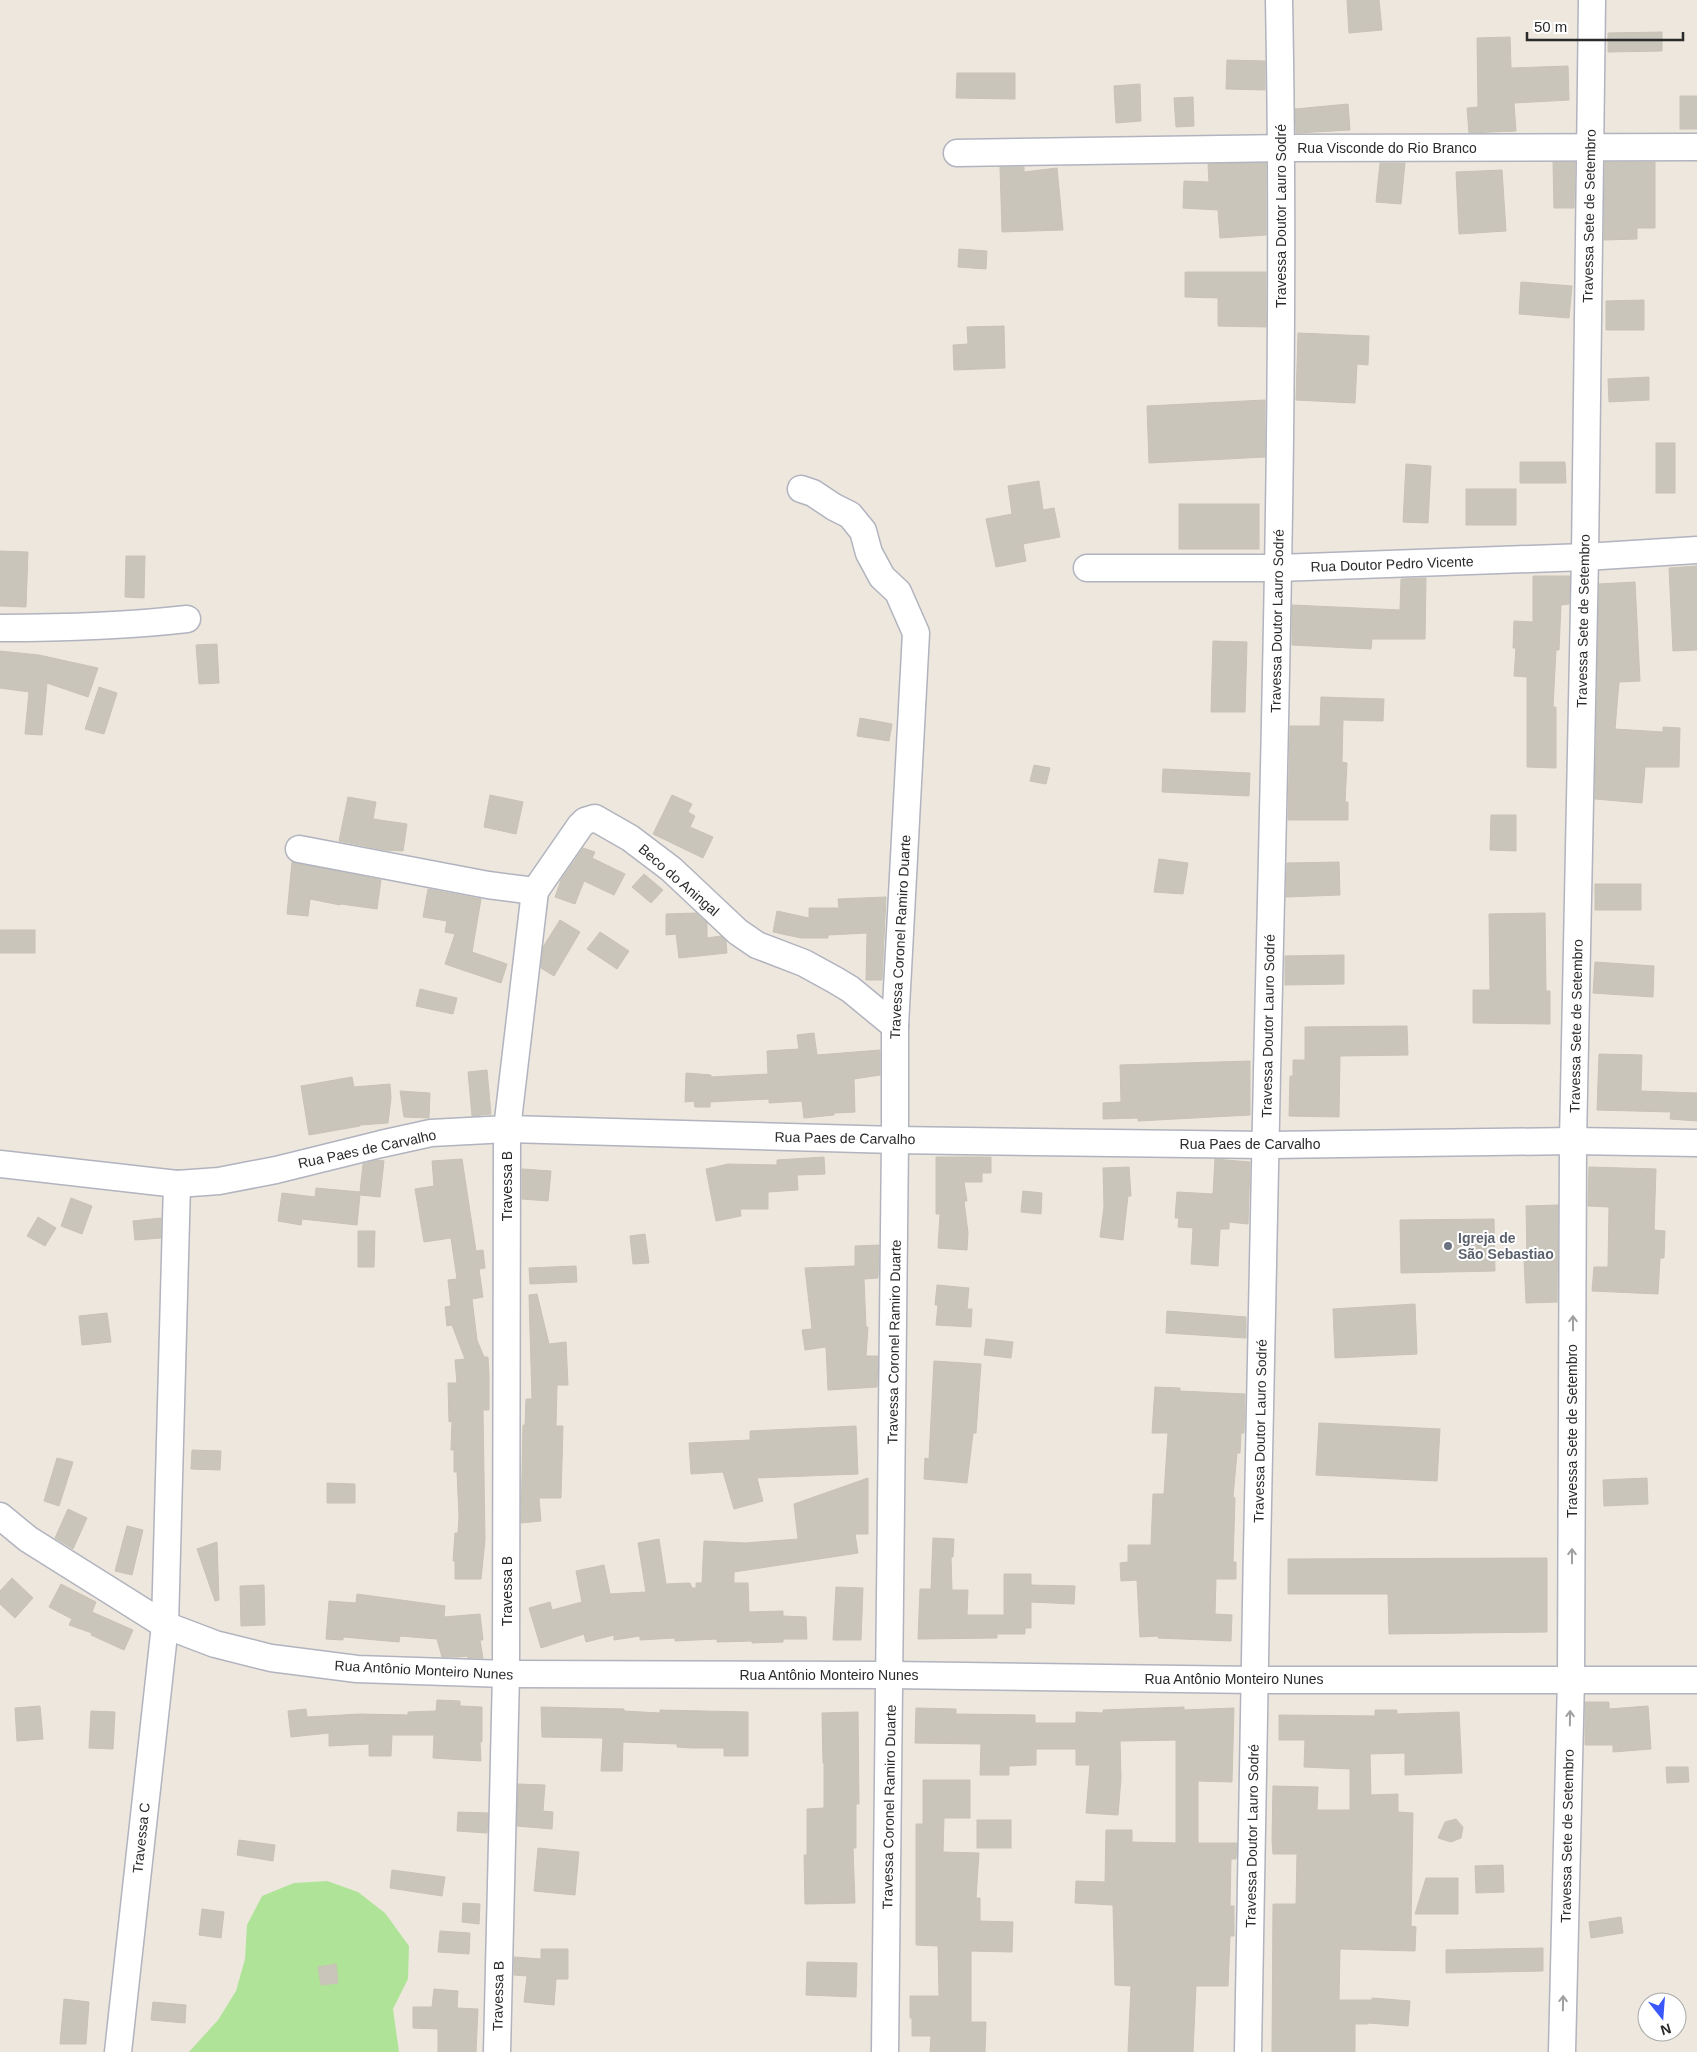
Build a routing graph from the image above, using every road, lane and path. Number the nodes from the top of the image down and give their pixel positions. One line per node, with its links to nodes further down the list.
1 (1279, 0): 4 (street, Travessa Doutor Lauro Sodré)
2 (1592, 0): 5 (street, Travessa Sete de Setembro)
3 (1697, 147): 5 (street, Rua Visconde do Rio Branco)
4 (1282, 148): 5 (street, Rua Visconde do Rio Branco); 6 (street, Rua Visconde do Rio Branco); 11 (street, Travessa Doutor Lauro Sodré)
5 (1590, 148): 9 (street, Travessa Sete de Setembro)
6 (957, 153)
7 (801, 489): 16 (street, Travessa Coronel Ramiro Duarte)
8 (1697, 550): 9 (street, Rua Doutor Pedro Vicente)
9 (1584, 557): 11 (street, Rua Doutor Pedro Vicente); 19 (street, Travessa Sete de Setembro)
10 (1088, 568): 11 (street, Rua Doutor Pedro Vicente)
11 (1278, 568): 21 (street, Travessa Doutor Lauro Sodré)
12 (187, 619): 13 (street)
13 (0, 628)
14 (299, 849): 15 (street)
15 (535, 891): 16 (street, Beco do Aningal); 17 (street, Travessa B)
16 (895, 1026): 18 (street, Travessa Coronel Ramiro Duarte)
17 (507, 1130): 18 (street, Rua Paes de Carvalho); 23 (street, Rua Paes de Carvalho); 26 (street, Travessa B)
18 (896, 1140): 21 (street, Rua Paes de Carvalho); 27 (street, Travessa Coronel Ramiro Duarte)
19 (1573, 1141): 20 (street, Rua Paes de Carvalho); 21 (street, Rua Paes de Carvalho); 28 (street, Travessa Sete de Setembro, one-way to 19)
20 (1697, 1143)
21 (1265, 1144): 29 (street, Travessa Doutor Lauro Sodré)
22 (0, 1164): 23 (street, Rua Paes de Carvalho)
23 (177, 1184): 25 (street, Travessa C)
24 (0, 1516): 25 (street, Rua Antônio Monteiro Nunes)
25 (165, 1625): 26 (street, Rua Antônio Monteiro Nunes); 31 (street, Travessa C)
26 (506, 1674): 27 (street, Rua Antônio Monteiro Nunes); 32 (street, Travessa B)
27 (891, 1675): 29 (street, Rua Antônio Monteiro Nunes); 33 (street, Travessa Coronel Ramiro Duarte)
28 (1571, 1679): 29 (street, Rua Antônio Monteiro Nunes); 30 (street, Rua Antônio Monteiro Nunes); 35 (street, Travessa Sete de Setembro, one-way to 28)
29 (1256, 1680): 34 (street, Travessa Doutor Lauro Sodré)
30 (1697, 1680)
31 (118, 2052)
32 (497, 2052)
33 (885, 2052)
34 (1248, 2052)
35 (1562, 2052)

